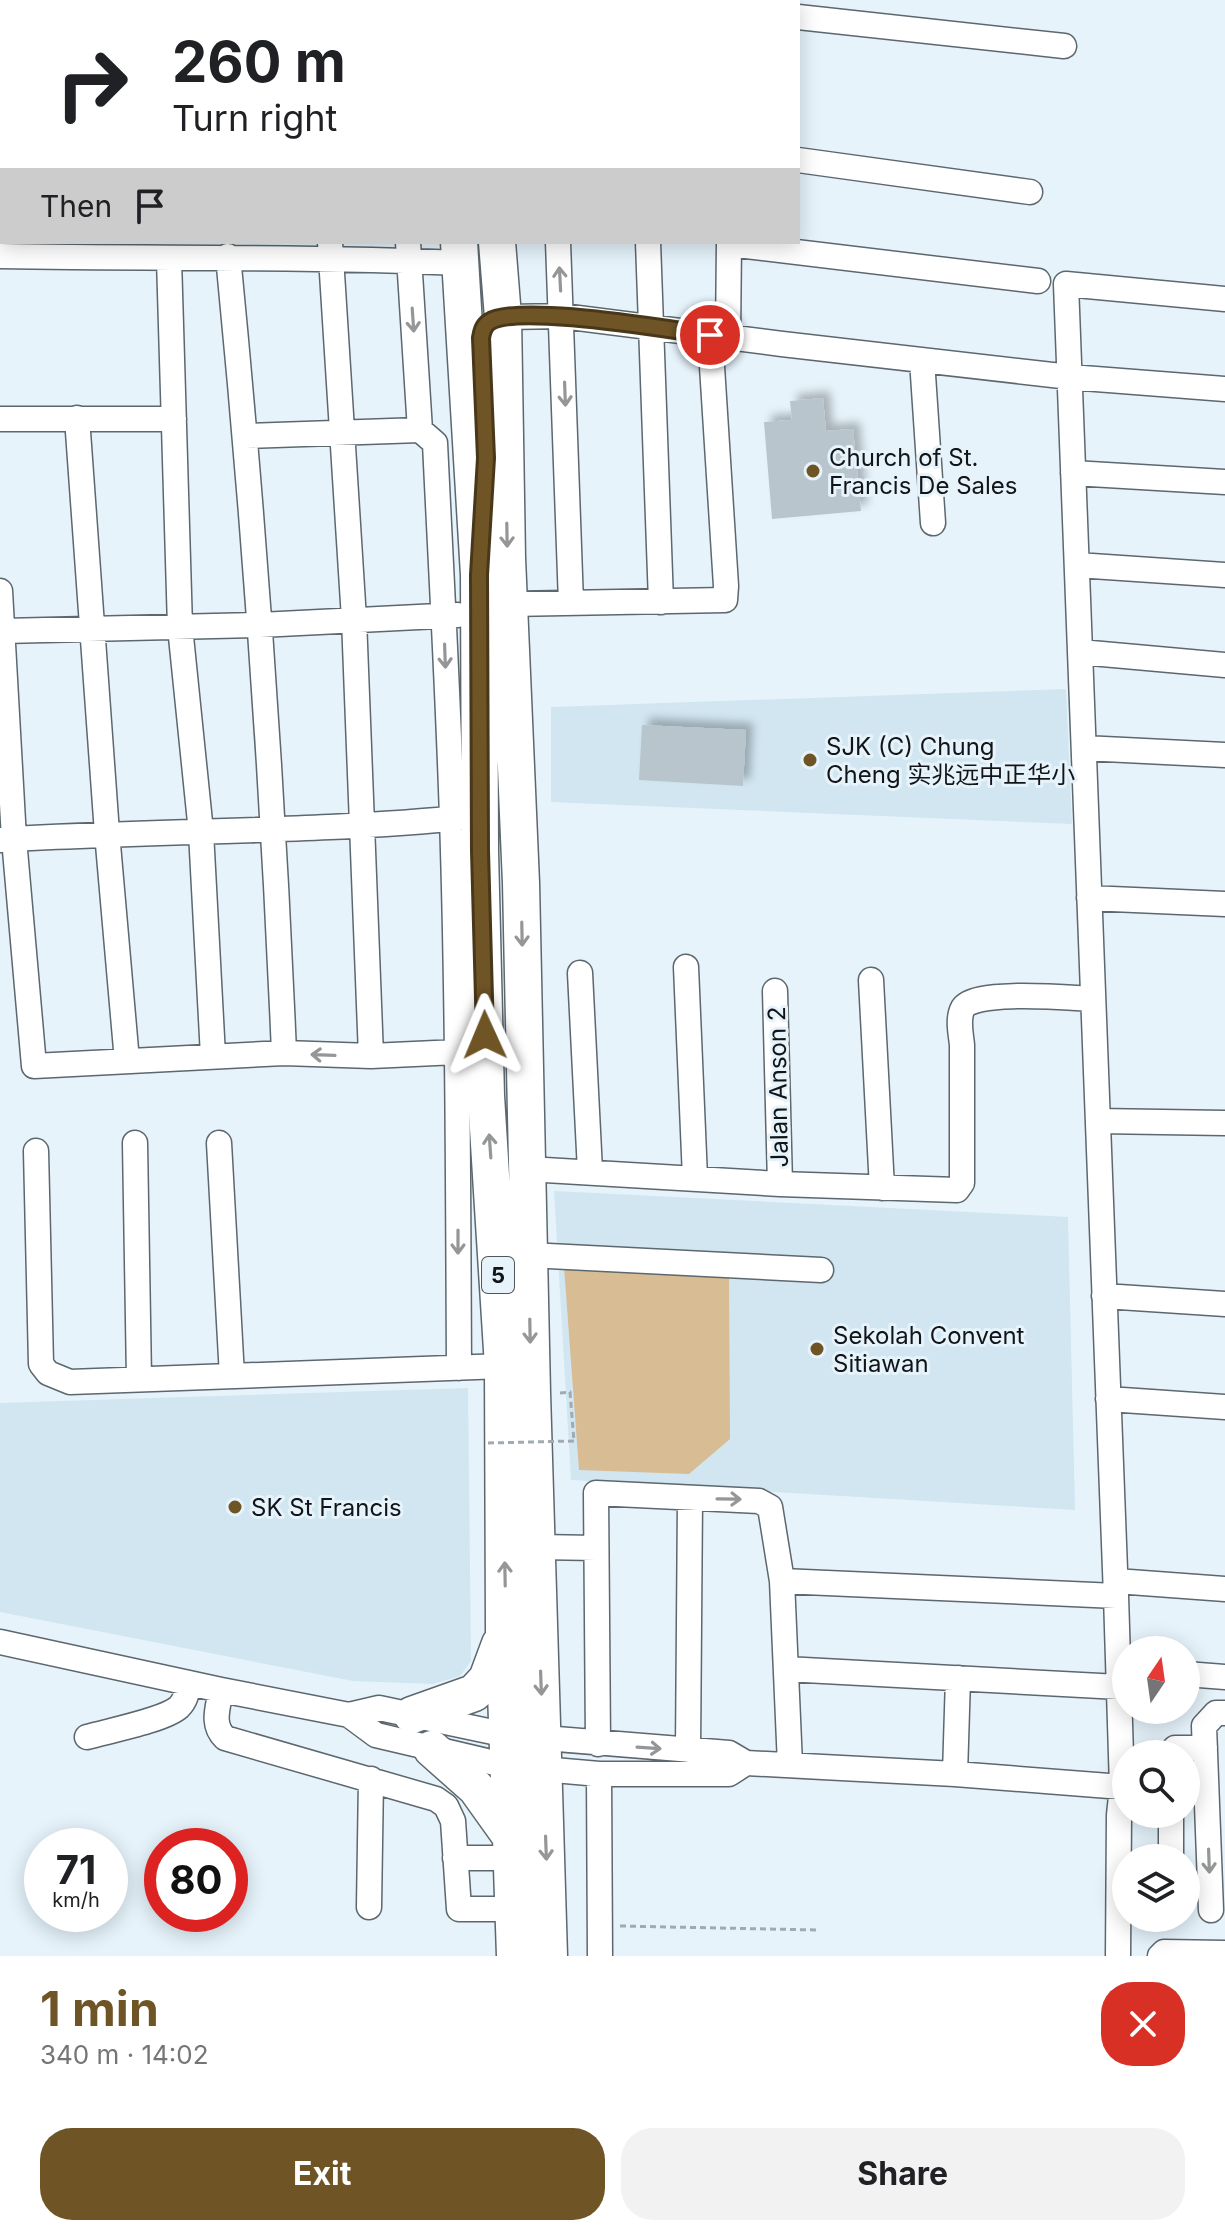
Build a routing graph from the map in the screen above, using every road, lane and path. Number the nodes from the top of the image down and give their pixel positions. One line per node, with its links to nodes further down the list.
1 (800, 17): 2 (street)
2 (1064, 46)
3 (800, 160): 4 (street)
4 (1030, 192)
5 (497, 244): 19 (highway, 5)
6 (558, 244): 18 (street, one-way to 6)
7 (648, 244): 20 (street)
8 (729, 244): 21 (street)
9 (737, 244): 16 (street)
10 (467, 249): 12 (street); 35 (highway, 5)
11 (331, 250): 12 (street); 13 (street); 29 (street)
12 (408, 251): 28 (street, one-way to 28)
13 (220, 252): 15 (street); 30 (street)
14 (0, 256): 15 (street)
15 (169, 259): 27 (street)
16 (1038, 281)
17 (1225, 299): 23 (street)
18 (562, 316): 19 (street); 20 (street); 39 (street, one-way to 39)
19 (503, 317): 35 (highway); 40 (highway, 5, one-way to 40)
20 (652, 328): 21 (street); 38 (street)
21 (719, 336): 22 (street); 38 (street)
22 (922, 360): 23 (street); 33 (street)
23 (1070, 377): 24 (street); 31 (street)
24 (1225, 389)
25 (77, 418): 26 (street); 27 (street); 44 (street)
26 (0, 419)
27 (174, 419): 45 (street)
28 (420, 430): 29 (street); 41 (street)
29 (342, 434): 30 (street); 42 (street)
30 (245, 436): 43 (street)
31 (1073, 473): 32 (street); 34 (street)
32 (1225, 482)
33 (933, 523)
34 (1077, 565): 36 (street); 47 (street)
35 (479, 575): 40 (highway, 5)
36 (1225, 575)
37 (0, 591): 46 (street)
38 (661, 602): 39 (street)
39 (571, 603): 40 (street)
40 (495, 609): 41 (street); 51 (highway); 57 (highway, 5)
41 (444, 615): 42 (street); 51 (street, one-way to 51)
42 (354, 619): 43 (street); 52 (street)
43 (260, 625): 45 (street); 53 (street)
44 (91, 627): 45 (street); 46 (street); 55 (street)
45 (180, 627): 54 (street)
46 (3, 631): 56 (street)
47 (1080, 652): 48 (street); 49 (street)
48 (1225, 665)
49 (1084, 748): 50 (street); 58 (street)
50 (1225, 755)
51 (467, 817): 52 (street); 65 (street); 70 (highway, 5)
52 (362, 823): 53 (street); 68 (street)
53 (275, 828): 54 (street); 66 (street)
54 (201, 832): 55 (street); 67 (street)
55 (107, 833): 56 (street); 69 (street)
56 (7, 840): 69 (street)
57 (521, 883): 70 (highway); 76 (highway, 5, one-way to 76)
58 (1089, 898): 59 (street); 64 (street)
59 (1225, 904)
60 (686, 967): 78 (street)
61 (580, 973): 77 (street)
62 (871, 980): 80 (street)
63 (775, 991): 79 (street, Jalan Anson 2)
64 (1093, 999): 71 (street); 80 (street)
65 (457, 1052): 68 (street); 87 (street, one-way to 87)
66 (284, 1053): 67 (street); 68 (street, one-way to 66)
67 (213, 1056): 69 (street)
68 (371, 1056)
69 (127, 1061)
70 (486, 1096): 85 (highway, 5, one-way to 70)
71 (1098, 1121): 72 (street); 83 (street)
72 (1225, 1123)
73 (135, 1143): 89 (street)
74 (219, 1143): 88 (street)
75 (36, 1151): 89 (street)
76 (528, 1169): 77 (street); 81 (highway, 5); 85 (highway)
77 (590, 1171): 78 (street)
78 (695, 1178): 79 (street)
79 (780, 1184): 80 (street)
80 (882, 1188)
81 (529, 1255): 82 (street); 90 (highway, 5, one-way to 90)
82 (821, 1270)
83 (1104, 1296): 84 (street); 91 (street)
84 (1225, 1304)
85 (501, 1330): 86 (highway, 5)
86 (503, 1366): 87 (street); 100 (highway, 5, one-way to 86)
87 (459, 1368): 88 (street)
88 (232, 1376): 89 (street)
89 (139, 1379)
90 (532, 1393): 93 (path, bridge); 95 (highway, 5)
91 (1108, 1399): 92 (street); 98 (street)
92 (1225, 1407)
93 (488, 1443)
94 (690, 1498): 96 (street); 97 (street, one-way to 97); 118 (street)
95 (538, 1547): 96 (street); 120 (highway, 5, one-way to 120)
96 (596, 1548): 114 (street)
97 (782, 1581): 98 (street); 103 (street)
98 (1116, 1589): 99 (street); 101 (street)
99 (1225, 1589)
100 (504, 1633): 112 (highway); 119 (highway, 5)
101 (1119, 1636)
102 (0, 1642): 108 (street)
103 (786, 1669): 107 (street); 122 (street)
104 (1200, 1675): 106 (street)
105 (1112, 1676): 107 (street)
106 (1225, 1677)
107 (958, 1678): 124 (street)
108 (189, 1683): 109 (street); 113 (street)
109 (221, 1690): 111 (street); 125 (street)
110 (1225, 1713): 116 (street)
111 (349, 1715): 112 (street); 117 (street)
112 (412, 1715): 119 (street)
113 (87, 1737)
114 (598, 1744): 118 (street, one-way to 118); 120 (street)
115 (1200, 1748): 116 (street)
116 (1205, 1748): 131 (street, one-way to 131)
117 (432, 1749): 119 (street); 127 (highway)
118 (688, 1750): 121 (street)
119 (508, 1751): 120 (street); 127 (highway, 5)
120 (544, 1755): 123 (street); 137 (highway, 5, one-way to 137)
121 (746, 1763): 122 (street); 123 (street)
122 (790, 1765): 124 (street)
123 (599, 1774): 132 (street)
124 (955, 1774): 126 (street)
125 (371, 1779): 128 (street); 129 (street)
126 (1112, 1792)
127 (511, 1847): 128 (street); 130 (highway, 5)
128 (455, 1858): 130 (street)
129 (369, 1907)
130 (514, 1909): 136 (highway, 5)
131 (1218, 1910)
132 (601, 1926): 133 (path); 138 (street)
133 (818, 1930)
134 (1119, 1932): 139 (street)
135 (1225, 1953): 140 (street)
136 (515, 1956)
137 (549, 1956)
138 (600, 1956)
139 (1118, 1956)
140 (1160, 1956)

